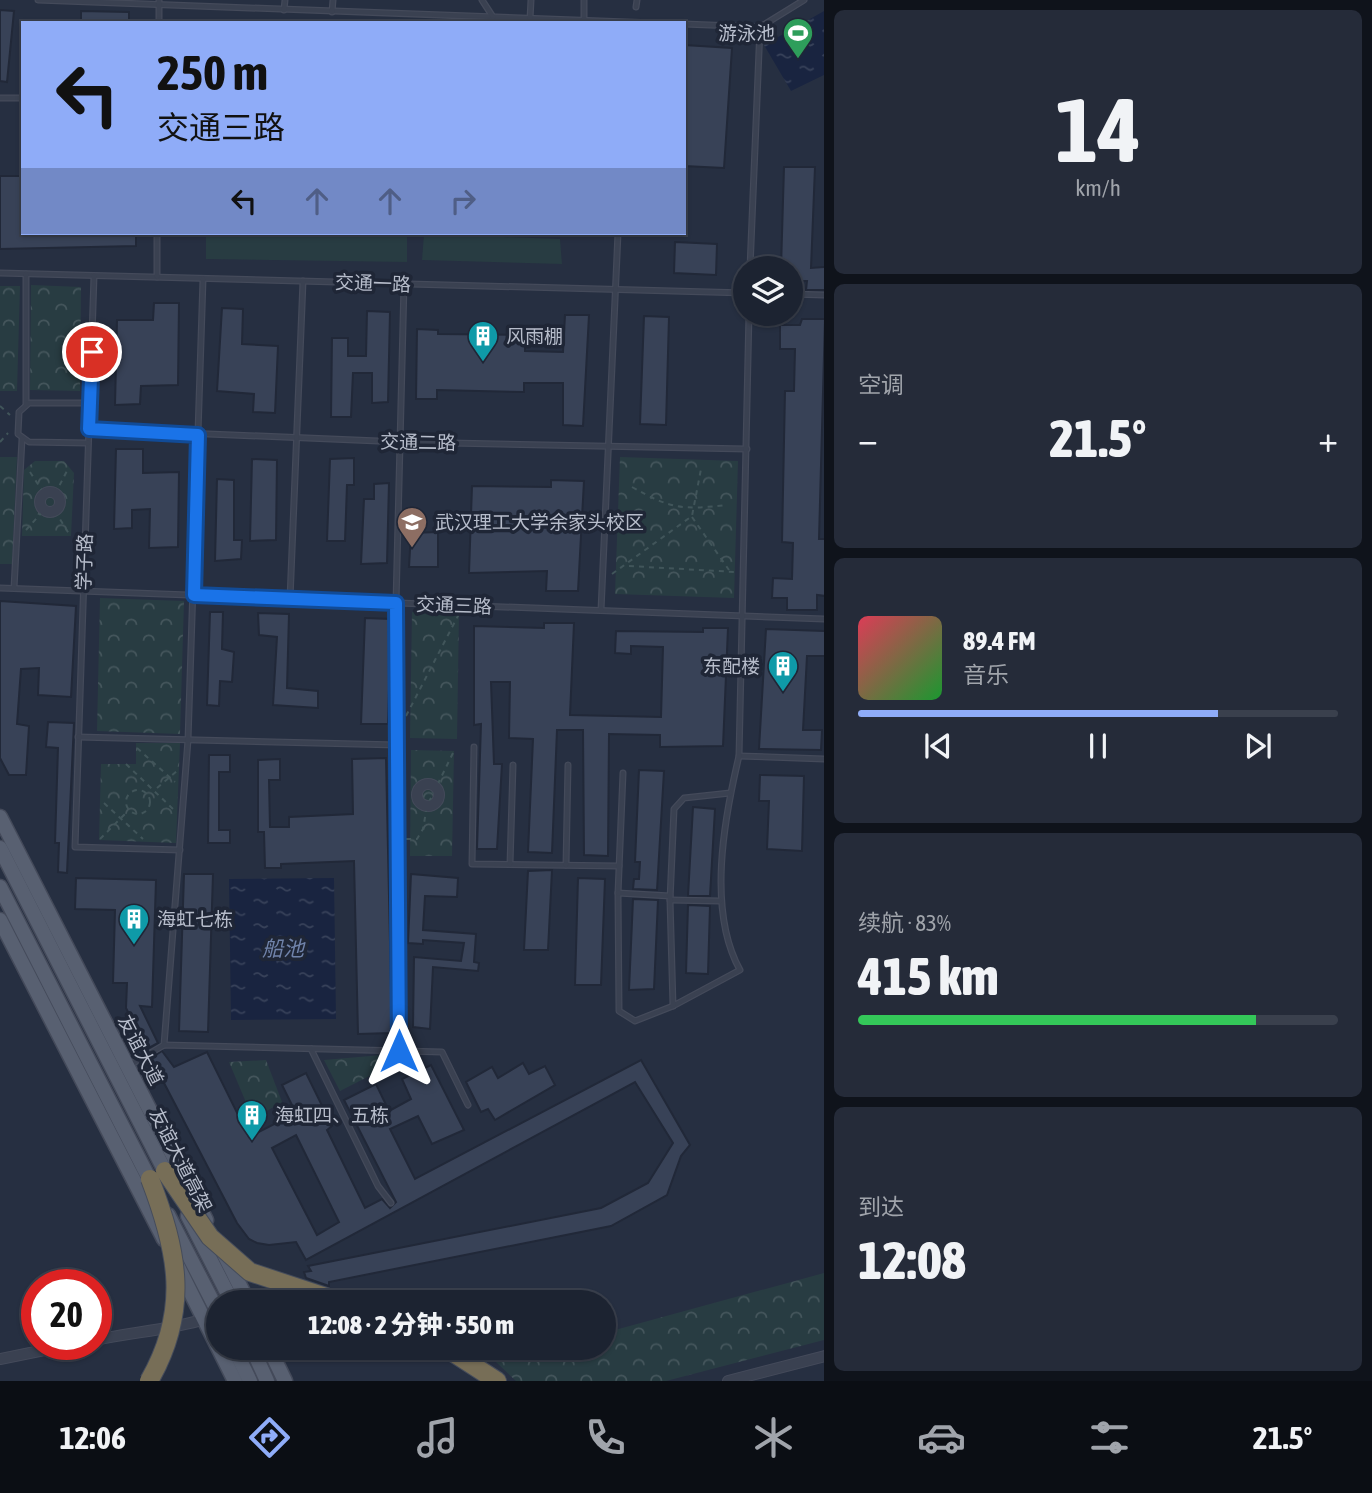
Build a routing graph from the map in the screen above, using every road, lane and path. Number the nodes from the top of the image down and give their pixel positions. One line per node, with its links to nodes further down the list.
1 (38, 0): 10 (lane)
2 (195, 0): 11 (lane)
3 (235, 0): 12 (lane)
4 (285, 0): 13 (lane)
5 (333, 0): 14 (lane)
6 (482, 0): 15 (lane)
7 (531, 0): 16 (lane)
8 (584, 0): 17 (lane)
9 (804, 0): 21 (lane)
10 (159, 3): 11 (lane); 18 (lane)
11 (194, 7): 12 (lane)
12 (235, 9): 13 (lane)
13 (284, 10): 14 (lane)
14 (332, 12): 15 (lane)
15 (494, 17): 16 (lane)
16 (530, 19): 17 (lane)
17 (584, 20): 19 (lane)
18 (159, 21)
19 (606, 21)
20 (686, 24): 21 (lane)
21 (760, 27): 26 (lane)
22 (0, 98): 23 (lane)
23 (21, 98)
24 (157, 235): 30 (lane)
25 (618, 235): 34 (lane)
26 (750, 256)
27 (0, 273): 28 (lane, 交通一路)
28 (26, 274): 29 (lane, 交通一路); 40 (lane)
29 (94, 276): 30 (lane, 交通一路); 39 (lane, 学子路)
30 (156, 277): 31 (lane, 交通一路)
31 (203, 279): 32 (lane, 交通一路); 44 (lane)
32 (303, 281): 33 (lane, 交通一路); 45 (lane)
33 (404, 284): 34 (lane, 交通一路); 48 (lane)
34 (615, 290): 35 (lane, 交通一路); 50 (lane)
35 (733, 293)
36 (803, 294): 37 (lane)
37 (824, 295)
38 (749, 326): 51 (lane)
39 (90, 403): 40 (lane); 43 (lane, 学子路)
40 (26, 404): 42 (lane)
41 (0, 406): 42 (path)
42 (18, 423): 46 (lane); 47 (path)
43 (89, 429): 44 (lane, 交通二路); 49 (lane, 学子路)
44 (198, 435): 45 (lane, 交通二路); 70 (lane)
45 (297, 438): 48 (lane, 交通二路); 71 (lane)
46 (22, 439): 49 (lane); 52 (lane)
47 (0, 442)
48 (402, 442): 50 (lane, 交通二路); 72 (lane)
49 (88, 443): 69 (lane, 学子路)
50 (608, 446): 51 (lane, 交通二路); 66 (lane)
51 (747, 449): 65 (lane)
52 (21, 463): 56 (path); 68 (lane)
53 (68, 469): 56 (path)
54 (701, 470): 58 (path)
55 (632, 487): 58 (path)
56 (50, 494): 59 (street); 59 (street)
57 (726, 505): 58 (path)
58 (691, 509): 60 (path)
59 (50, 510): 61 (path); 62 (path)
60 (692, 516): 63 (path); 64 (path)
61 (69, 534)
62 (22, 536)
63 (627, 566): 64 (path); 66 (path)
64 (730, 572): 65 (path)
65 (743, 572): 75 (lane)
66 (602, 580): 74 (lane)
67 (0, 587): 68 (lane, 交通三路)
68 (14, 588): 69 (lane, 交通三路)
69 (83, 591): 70 (lane, 交通三路); 78 (lane, 学子路)
70 (194, 595): 71 (lane, 交通三路); 80 (lane)
71 (290, 598): 72 (lane, 交通三路)
72 (396, 603): 73 (lane, 交通三路); 77 (lane)
73 (464, 605): 74 (lane, 交通三路); 77 (path)
74 (601, 610): 75 (lane, 交通三路)
75 (742, 616): 76 (lane, 交通三路); 84 (lane)
76 (824, 619)
77 (397, 734): 81 (lane)
78 (78, 737): 79 (lane); 105 (lane, 学子路)
79 (127, 738): 80 (lane); 91 (path)
80 (187, 740): 81 (lane); 94 (lane)
81 (397, 745): 102 (lane)
82 (474, 747): 107 (lane)
83 (454, 751): 92 (path)
84 (739, 756): 85 (lane); 95 (lane)
85 (824, 759)
86 (125, 764): 93 (path)
87 (513, 765): 107 (lane)
88 (568, 765): 108 (lane)
89 (178, 771): 91 (path)
90 (623, 773): 109 (lane)
91 (169, 778): 93 (path); 94 (path)
92 (436, 788): 97 (path); 97 (street); 97 (street)
93 (155, 789): 101 (path)
94 (184, 789): 101 (lane)
95 (730, 793): 112 (lane); 113 (lane)
96 (104, 803): 100 (path)
97 (427, 806): 102 (path)
98 (129, 810): 98 (path); 100 (path)
99 (0, 817): 119 (main road, 友谊大道)
100 (121, 818): 103 (path); 105 (path)
101 (182, 818): 106 (lane)
102 (398, 839): 118 (lane)
103 (144, 840)
104 (0, 848): 121 (main road, 友谊大道高架)
105 (91, 848): 106 (lane)
106 (180, 850): 116 (lane)
107 (510, 864): 108 (lane)
108 (566, 865): 109 (lane)
109 (619, 866): 111 (lane)
110 (0, 887): 121 (main road, 友谊大道高架)
111 (618, 893): 112 (lane); 115 (lane)
112 (670, 898): 113 (lane); 115 (lane)
113 (720, 901): 115 (lane)
114 (0, 920): 127 (main road)
115 (673, 1006)
116 (164, 1045): 117 (lane); 119 (lane)
117 (311, 1049): 118 (lane); 122 (lane)
118 (399, 1051): 120 (lane)
119 (128, 1066): 124 (main road, 友谊大道)
120 (468, 1105)
121 (157, 1175): 123 (main road, 友谊大道高架, bridge); 125 (highway, bridge); 126 (main road, 友谊大道高架, bridge); 139 (highway, bridge)
122 (391, 1203)
123 (225, 1290)
124 (242, 1290)
125 (305, 1290)
126 (206, 1301)
127 (206, 1305)
128 (206, 1318): 129 (street)
129 (112, 1337)
130 (21, 1355): 132 (street)
131 (824, 1356): 146 (street)
132 (0, 1359)
133 (228, 1360): 140 (main road)
134 (240, 1360): 141 (main road)
135 (257, 1360): 142 (main road)
136 (275, 1360): 143 (main road)
137 (459, 1360): 144 (highway)
138 (464, 1360): 145 (highway)
139 (149, 1381)
140 (235, 1381)
141 (250, 1381)
142 (267, 1381)
143 (285, 1381)
144 (483, 1381)
145 (497, 1381)
146 (728, 1381)

